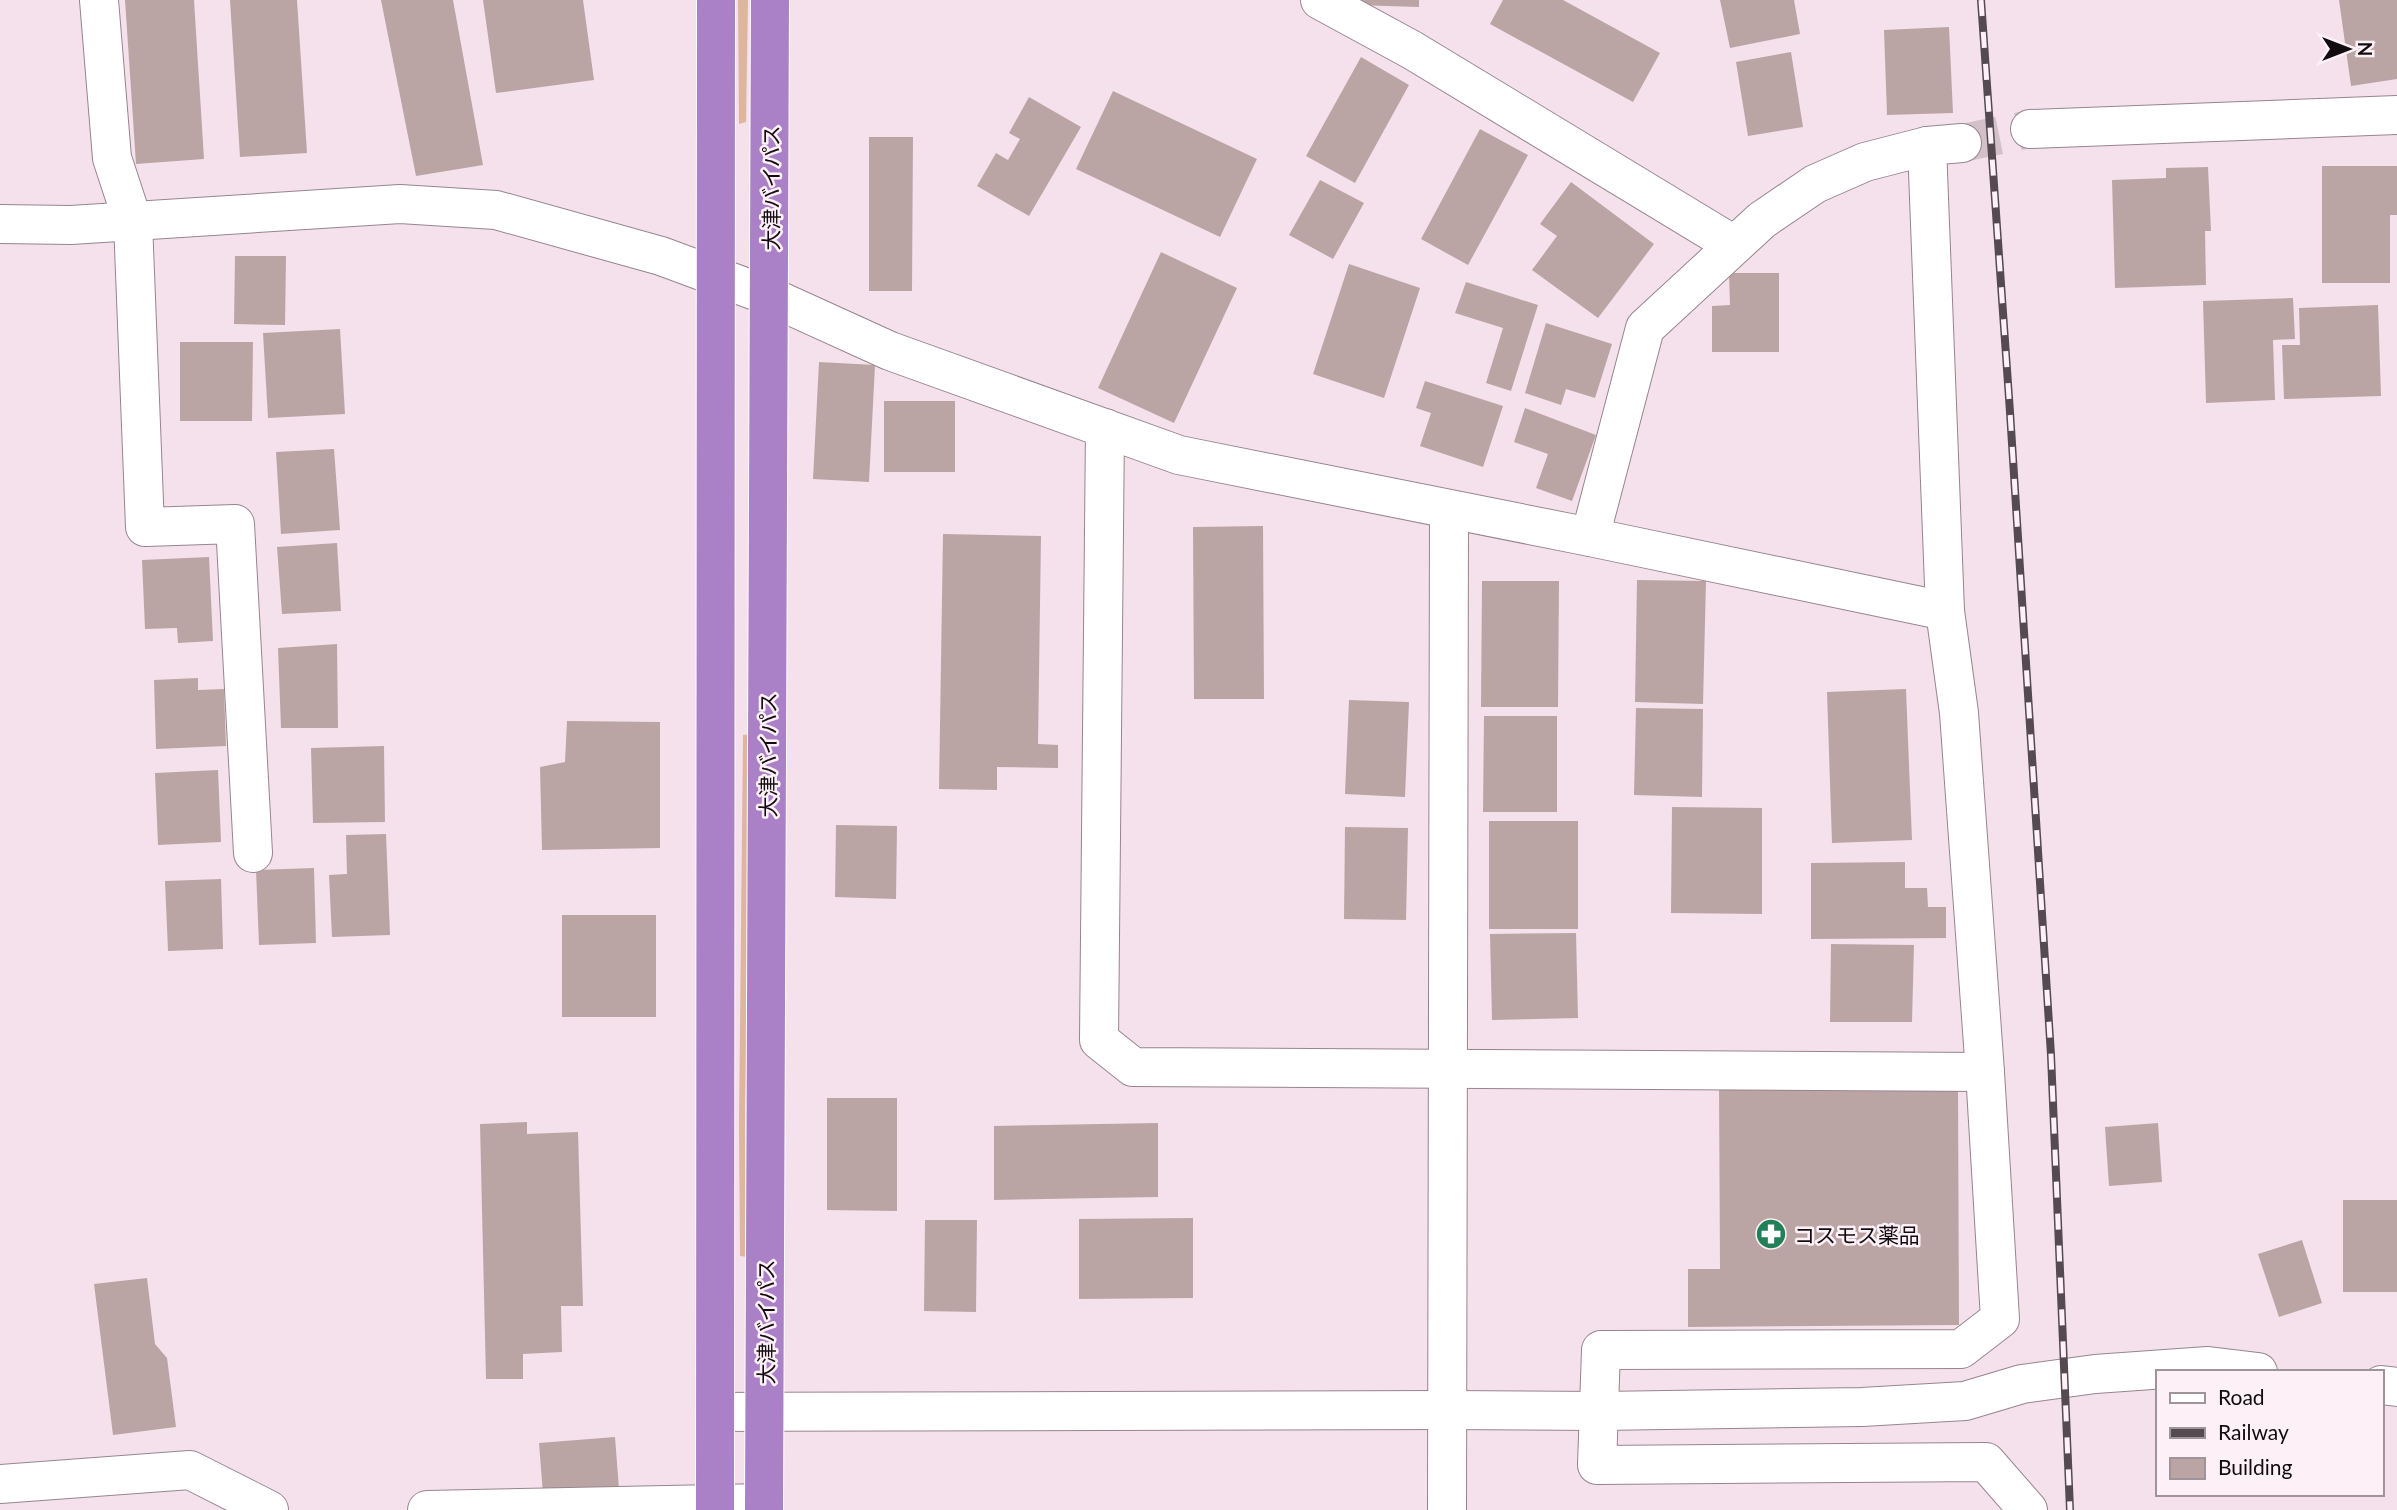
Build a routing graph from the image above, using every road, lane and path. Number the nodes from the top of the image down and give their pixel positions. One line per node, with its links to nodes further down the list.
1 (99, 0): 7 (street)
2 (716, 0): 10 (highway)
3 (771, 0): 11 (highway, 大津バイパス)
4 (1320, 0): 9 (street)
5 (2397, 115): 6 (street)
6 (2030, 129)
7 (133, 222): 8 (street); 10 (street); 16 (street)
8 (0, 224)
9 (1734, 245): 14 (street); 15 (street)
10 (716, 276): 11 (street); 22 (highway)
11 (769, 296): 12 (street); 23 (highway, 大津バイパス)
12 (1105, 428): 13 (street); 17 (street)
13 (1449, 510): 14 (street); 17 (street)
14 (1590, 537): 15 (street)
15 (1945, 611): 18 (street)
16 (253, 853)
17 (1447, 1068): 18 (street); 20 (street)
18 (1985, 1072): 21 (street)
19 (2241, 1370): 21 (street)
20 (1447, 1410): 21 (street); 23 (street); 29 (street)
21 (1601, 1411): 30 (street)
22 (715, 1412): 23 (street); 26 (highway)
23 (764, 1413): 25 (highway, 大津バイパス)
24 (0, 1484): 27 (street)
25 (764, 1506): 26 (street)
26 (715, 1507): 28 (street)
27 (269, 1510)
28 (427, 1510)
29 (1447, 1510)
30 (2028, 1510)

